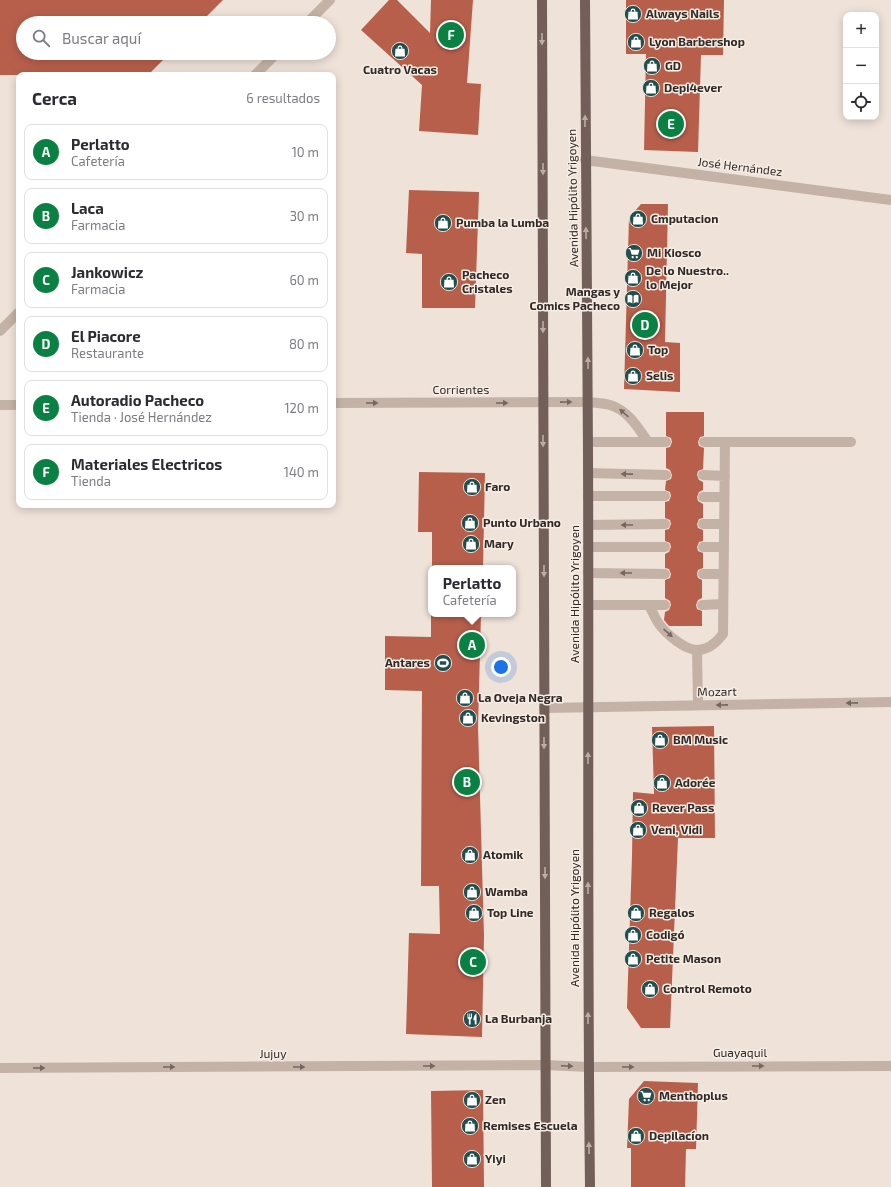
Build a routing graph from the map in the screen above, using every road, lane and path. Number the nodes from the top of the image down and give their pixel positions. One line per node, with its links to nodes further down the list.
1 (330, 0): 4 (street)
2 (542, 0): 11 (main road, one-way to 11)
3 (585, 0): 7 (main road, Avenida Hipólito Yrigoyen, one-way to 3)
4 (314, 16)
5 (270, 60): 6 (street)
6 (258, 72)
7 (585, 160): 8 (street, José Hernández); 12 (main road, Avenida Hipólito Yrigoyen, one-way to 7)
8 (891, 200)
9 (16, 315): 10 (street)
10 (0, 331)
11 (543, 402): 12 (street, Corrientes, one-way to 12); 13 (street, Corrientes, one-way to 11); 51 (main road, one-way to 51)
12 (588, 402): 16 (main road, Avenida Hipólito Yrigoyen); 17 (street, Corrientes, one-way to 12)
13 (336, 403)
14 (0, 405): 15 (street)
15 (16, 405)
16 (588, 442): 17 (street); 22 (main road, Avenida Hipólito Yrigoyen)
17 (648, 442): 18 (street)
18 (666, 442)
19 (704, 442): 20 (street)
20 (725, 442): 21 (street); 25 (street)
21 (851, 442)
22 (588, 473): 23 (street, one-way to 22); 26 (main road, Avenida Hipólito Yrigoyen)
23 (666, 474)
24 (703, 475): 25 (street)
25 (725, 476): 29 (street)
26 (588, 496): 27 (street); 33 (main road, Avenida Hipólito Yrigoyen)
27 (665, 496)
28 (703, 497): 29 (street)
29 (724, 497): 32 (street)
30 (665, 524): 33 (street, one-way to 33)
31 (703, 524): 32 (street)
32 (724, 524): 37 (street)
33 (588, 525): 34 (main road, Avenida Hipólito Yrigoyen)
34 (588, 547): 35 (street); 38 (main road, Avenida Hipólito Yrigoyen)
35 (665, 547)
36 (703, 547): 37 (street)
37 (724, 547): 41 (street)
38 (588, 573): 39 (street, one-way to 38); 43 (main road, Avenida Hipólito Yrigoyen)
39 (665, 574)
40 (703, 574): 41 (street)
41 (723, 574): 42 (street)
42 (723, 604): 46 (street); 47 (street)
43 (588, 605): 44 (street); 50 (main road, Avenida Hipólito Yrigoyen)
44 (649, 605): 45 (street); 47 (street, one-way to 47)
45 (665, 605)
46 (702, 605)
47 (698, 650): 49 (street)
48 (891, 702): 49 (street, Mozart, one-way to 49)
49 (698, 705): 50 (street, Mozart)
50 (588, 706): 51 (street, Mozart); 54 (main road, Avenida Hipólito Yrigoyen, one-way to 50)
51 (544, 708): 52 (main road, one-way to 52)
52 (545, 1065): 54 (street, Jujuy, one-way to 54); 55 (street, Jujuy, one-way to 52); 56 (main road)
53 (891, 1066): 54 (street, Guayaquil, one-way to 53)
54 (588, 1067): 57 (main road, Avenida Hipólito Yrigoyen, one-way to 54)
55 (0, 1068)
56 (546, 1187)
57 (590, 1187)

